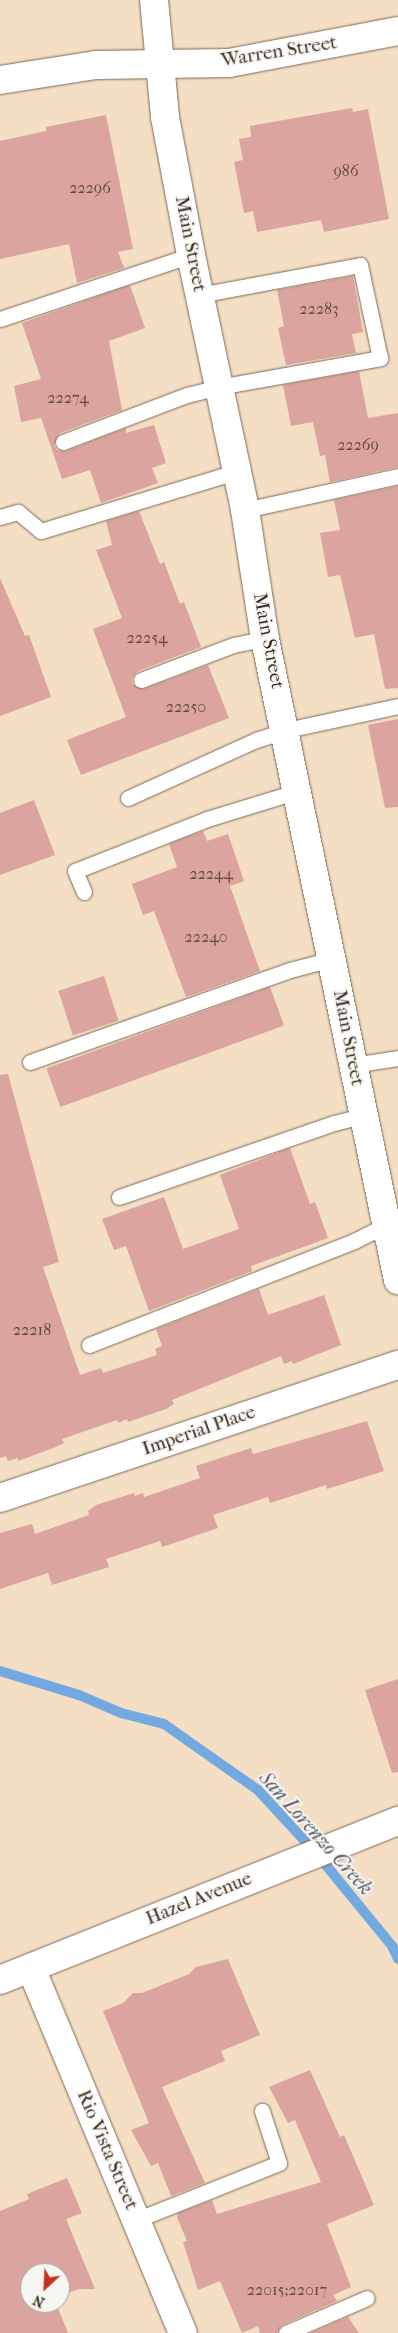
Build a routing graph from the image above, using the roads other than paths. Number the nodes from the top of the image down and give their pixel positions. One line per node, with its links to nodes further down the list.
1 (154, 0): 3 (street, Main Street)
2 (398, 31): 3 (street, Warren Street)
3 (159, 62): 4 (street, Warren Street); 5 (street, Main Street)
4 (0, 80)
5 (191, 255): 6 (street, Main Street); 7 (lane)
6 (200, 295): 8 (street, Main Street); 8 (lane)
7 (0, 319)
8 (218, 387): 9 (lane); 10 (street, Main Street)
9 (63, 442)
10 (235, 472): 12 (street, Main Street); 13 (lane)
11 (398, 476): 12 (lane)
12 (244, 510): 14 (street, Main Street)
13 (0, 517)
14 (265, 638): 15 (lane); 17 (street, Main Street)
15 (141, 680)
16 (398, 706): 17 (lane)
17 (286, 730): 18 (street, Main Street); 19 (lane)
18 (298, 791): 20 (lane); 21 (street, Main Street)
19 (128, 798)
20 (84, 892)
21 (332, 959): 23 (lane); 24 (street, Main Street)
22 (398, 1058): 24 (lane)
23 (30, 1062)
24 (353, 1064): 25 (street, Main Street)
25 (363, 1116): 26 (lane); 27 (street, Main Street)
26 (119, 1197)
27 (391, 1222): 28 (street, Main Street); 29 (lane)
28 (398, 1280)
29 (89, 1345)
30 (398, 1365): 31 (street, Imperial Place)
31 (0, 1498)
32 (398, 1821): 33 (street, Hazel Avenue)
33 (30, 1968): 34 (street, Hazel Avenue); 36 (street, Rio Vista Street)
34 (0, 1980)
35 (262, 2111): 36 (lane)
36 (136, 2220): 38 (street, Rio Vista Street)
37 (367, 2298): 39 (lane)
38 (183, 2333)
39 (286, 2333)

